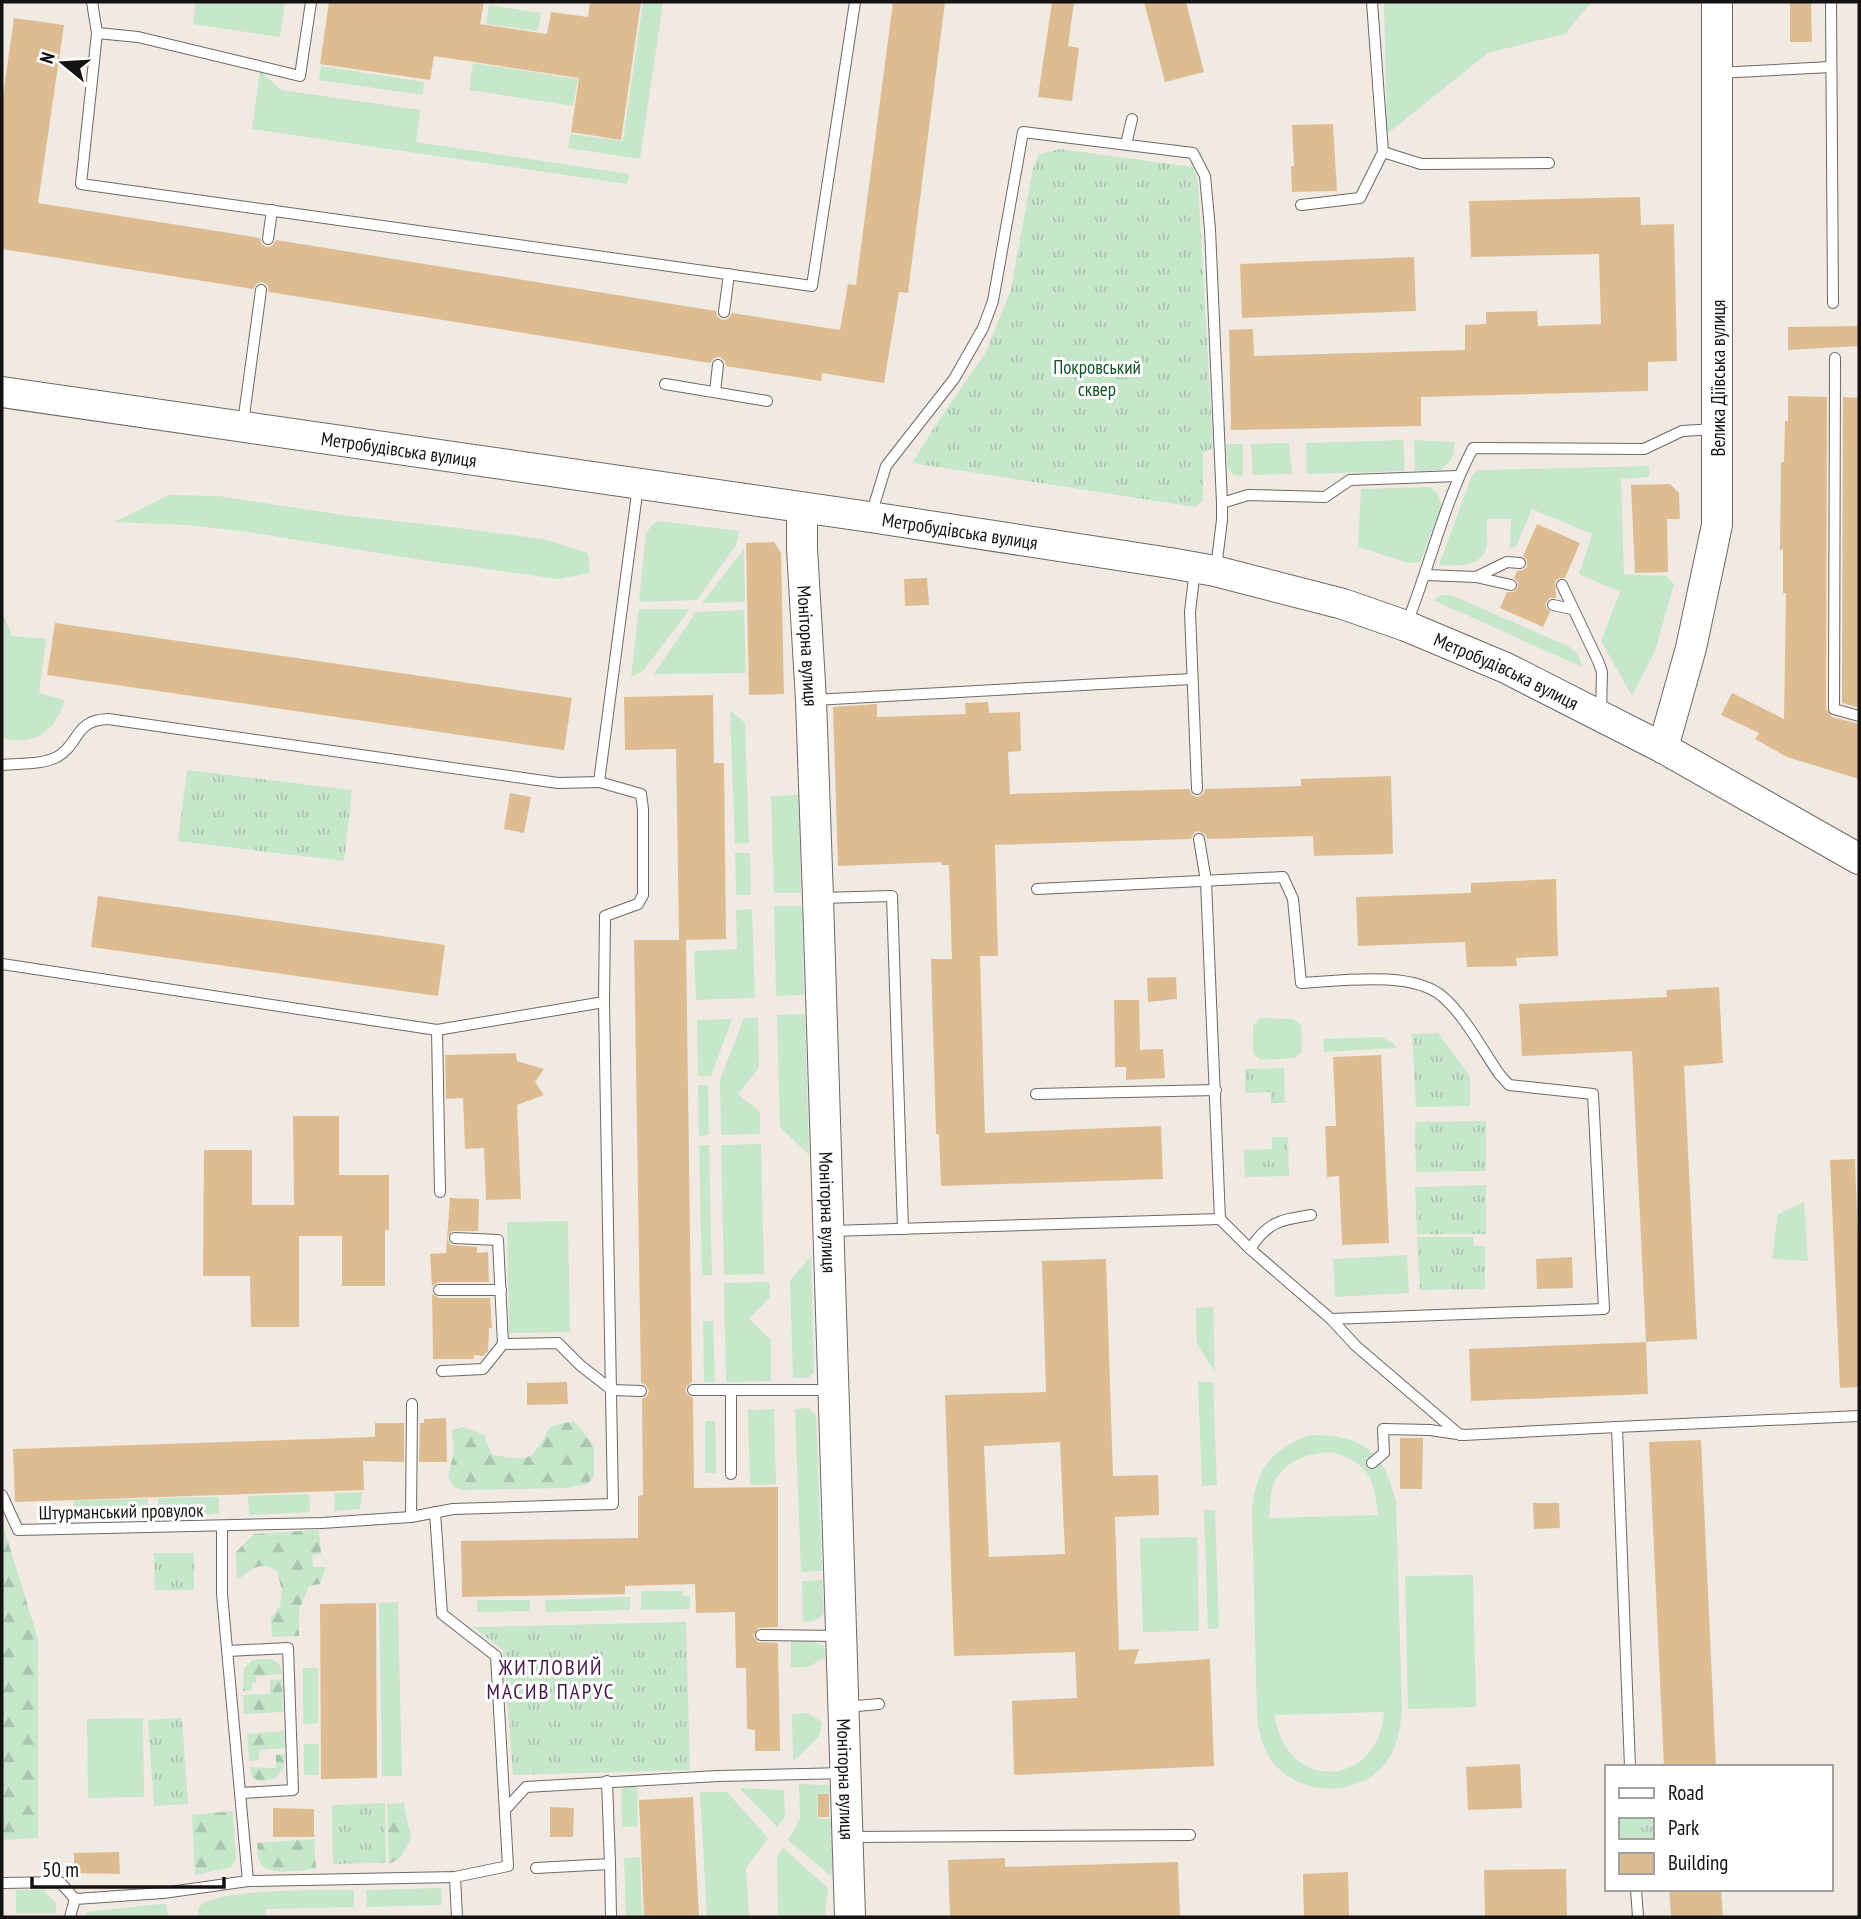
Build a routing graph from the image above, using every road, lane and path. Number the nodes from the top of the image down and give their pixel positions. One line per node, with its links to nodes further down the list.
1 (92, 2): 7 (lane)
2 (311, 2): 7 (lane)
3 (855, 2): 17 (lane)
4 (1372, 2): 12 (lane)
5 (1717, 2): 9 (main road, Велика Діївська вулиця)
6 (1831, 2): 8 (lane)
7 (97, 33): 15 (lane)
8 (1831, 67): 9 (lane); 19 (lane)
9 (1718, 73): 28 (main road, Велика Діївська вулиця)
10 (1132, 119): 11 (lane)
11 (1126, 144): 31 (lane); 33 (lane)
12 (1383, 152): 13 (lane); 14 (lane)
13 (1549, 163)
14 (1301, 205)
15 (272, 210): 16 (lane); 17 (lane)
16 (268, 239)
17 (729, 274): 20 (lane)
18 (261, 290): 27 (lane)
19 (1833, 303)
20 (724, 312)
21 (1835, 358): 46 (lane)
22 (718, 365): 25 (lane)
23 (665, 384): 25 (lane)
24 (2, 392): 27 (main road, Метробудівська вулиця)
25 (715, 392): 26 (lane)
26 (766, 401)
27 (243, 426): 30 (main road, Метробудівська вулиця)
28 (1718, 429): 29 (lane); 47 (main road, Велика Діївська вулиця)
29 (1458, 476): 31 (lane); 36 (lane)
30 (638, 484): 32 (main road, Метробудівська вулиця); 49 (lane)
31 (1222, 503): 35 (lane)
32 (802, 508): 33 (main road, Метробудівська вулиця); 44 (main road, Моніторна вулиця)
33 (870, 517): 35 (main road, Метробудівська вулиця)
34 (1520, 562): 37 (lane)
35 (1205, 569): 42 (main road, Метробудівська вулиця); 43 (lane)
36 (1426, 575): 37 (lane); 42 (lane)
37 (1476, 578): 38 (lane)
38 (1511, 585)
39 (1562, 585): 41 (lane)
40 (1553, 605): 41 (lane)
41 (1572, 609): 45 (lane)
42 (1406, 626): 45 (main road, Метробудівська вулиця)
43 (1191, 679): 44 (lane); 50 (lane)
44 (811, 700): 55 (main road, Моніторна вулиця)
45 (1601, 715): 47 (main road, Метробудівська вулиця)
46 (1859, 716)
47 (1663, 748): 52 (main road, Метробудівська вулиця)
48 (2, 765): 49 (lane)
49 (599, 782): 57 (lane)
50 (1197, 789)
51 (1199, 839): 53 (lane)
52 (1859, 859)
53 (1206, 881): 54 (lane); 59 (lane); 70 (lane)
54 (1037, 889)
55 (818, 898): 64 (lane); 65 (main road, Моніторна вулиця)
56 (2, 964): 58 (lane)
57 (604, 1002): 58 (lane); 73 (lane)
58 (437, 1030): 61 (lane)
59 (1216, 1090): 60 (lane); 63 (lane)
60 (1036, 1094)
61 (440, 1192)
62 (1311, 1215): 67 (lane)
63 (1220, 1219): 64 (lane); 67 (lane)
64 (903, 1229): 65 (lane)
65 (828, 1231): 76 (main road, Моніторна вулиця)
66 (455, 1238): 69 (lane)
67 (1250, 1248): 70 (lane)
68 (439, 1290): 69 (lane)
69 (501, 1290): 71 (lane)
70 (1331, 1319): 81 (lane)
71 (503, 1344): 72 (lane); 73 (lane)
72 (442, 1371)
73 (612, 1390): 77 (lane); 85 (lane)
74 (693, 1390): 75 (lane)
75 (731, 1390): 76 (lane); 83 (lane)
76 (833, 1390): 89 (main road, Моніторна вулиця)
77 (641, 1391)
78 (412, 1404): 86 (lane)
79 (1859, 1416): 80 (lane)
80 (1617, 1427): 81 (lane); 93 (lane)
81 (1460, 1435): 82 (lane)
82 (1372, 1463)
83 (731, 1474)
84 (2, 1495): 87 (lane, Штурманський провулок)
85 (435, 1513): 86 (lane); 97 (lane)
86 (411, 1517): 87 (lane)
87 (222, 1526): 90 (lane)
88 (761, 1635): 89 (lane)
89 (841, 1636): 92 (main road, Моніторна вулиця)
90 (228, 1651): 96 (lane); 96 (lane)
91 (879, 1704): 92 (lane)
92 (843, 1707): 94 (main road, Моніторна вулиця)
93 (1630, 1765)
94 (845, 1773): 95 (lane); 99 (main road, Моніторна вулиця)
95 (607, 1781): 97 (lane); 100 (lane)
96 (241, 1793): 103 (lane)
97 (505, 1810): 102 (lane)
98 (1190, 1835): 99 (lane)
99 (847, 1837): 110 (main road, Моніторна вулиця)
100 (610, 1864): 101 (lane); 109 (lane)
101 (536, 1868)
102 (455, 1877): 103 (lane); 108 (lane)
103 (248, 1881): 106 (lane)
104 (2, 1883): 106 (lane)
105 (1636, 1891): 111 (lane)
106 (75, 1899): 107 (lane)
107 (70, 1917)
108 (457, 1917)
109 (611, 1917)
110 (850, 1917)
111 (1638, 1917)

